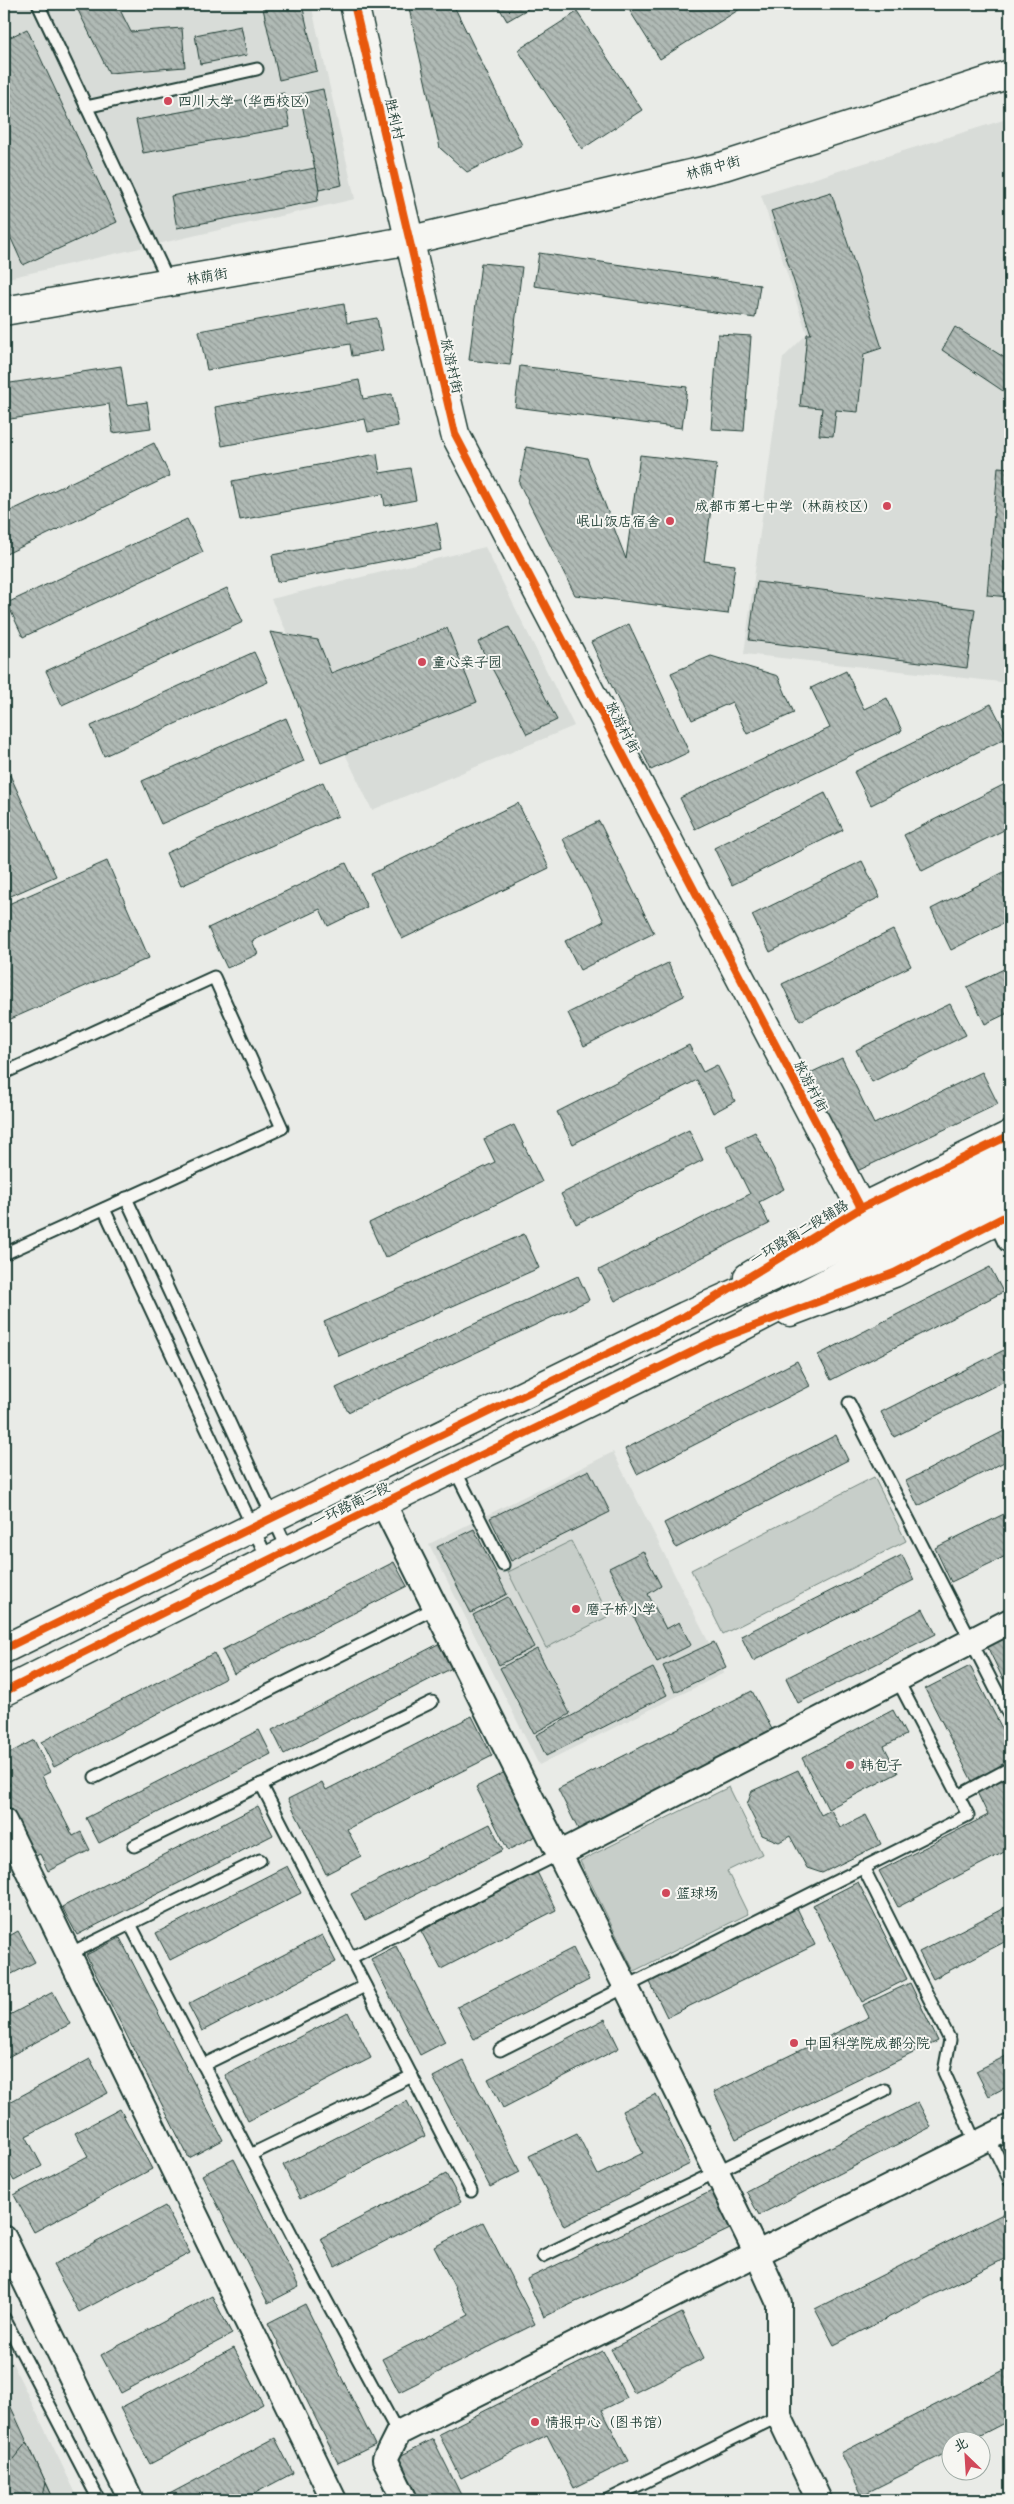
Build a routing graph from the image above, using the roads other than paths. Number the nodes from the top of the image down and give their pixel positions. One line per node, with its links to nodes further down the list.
1 (38, 4): 5 (lane)
2 (354, 4): 6 (main road, 胜利村)
3 (257, 69): 5 (lane)
4 (1010, 74): 6 (main road, 林荫中街)
5 (86, 107): 7 (lane)
6 (411, 240): 7 (main road, 林荫街); 14 (main road, 旅游村街)
7 (169, 282): 8 (main road, 林荫街)
8 (4, 311)
9 (4, 1073): 13 (lane)
10 (1010, 1135): 14 (main road, 一环路南二段辅路)
11 (1010, 1165): 18 (main road)
12 (1010, 1188): 19 (main road)
13 (126, 1198): 15 (lane); 23 (lane)
14 (861, 1208): 18 (main road, 一环路南二段辅路)
15 (104, 1209): 17 (lane); 23 (lane)
16 (1007, 1224): 19 (main road)
17 (4, 1254)
18 (684, 1316): 23 (main road, 一环路南二段)
19 (712, 1342): 21 (main road, 一环路南二段)
20 (849, 1403): 28 (lane)
21 (454, 1468): 22 (main road, 一环路南二段); 25 (lane)
22 (383, 1503): 24 (main road, 一环路南二段); 26 (street)
23 (263, 1521): 24 (lane); 24 (lane); 29 (main road, 一环路南二段)
24 (278, 1555): 31 (main road, 一环路南二段)
25 (503, 1565)
26 (435, 1608): 35 (lane); 40 (street)
27 (1010, 1620): 28 (street)
28 (972, 1640): 30 (street); 33 (lane)
29 (4, 1649)
30 (897, 1679): 37 (lane); 40 (street)
31 (4, 1692)
32 (432, 1702): 36 (lane)
33 (1010, 1717)
34 (1010, 1768): 37 (lane)
35 (95, 1777)
36 (261, 1784): 39 (lane); 45 (lane)
37 (958, 1796): 42 (lane)
38 (4, 1822): 44 (street)
39 (134, 1846)
40 (559, 1854): 45 (lane); 47 (street)
41 (260, 1860): 43 (lane)
42 (863, 1867): 47 (lane); 53 (lane)
43 (130, 1924): 44 (lane); 49 (lane)
44 (67, 1955): 66 (street)
45 (350, 1958): 46 (lane)
46 (365, 1986): 49 (lane); 50 (lane)
47 (626, 1987): 48 (lane); 55 (street)
48 (500, 2050)
49 (203, 2065): 54 (lane)
50 (412, 2076): 54 (lane); 57 (lane)
51 (885, 2090): 55 (lane)
52 (1010, 2127): 53 (street)
53 (982, 2141): 56 (lane); 59 (street)
54 (250, 2155): 63 (lane)
55 (718, 2173): 59 (street); 60 (lane)
56 (1010, 2181)
57 (471, 2190)
58 (4, 2238): 65 (street)
59 (757, 2254): 62 (street); 63 (street)
60 (543, 2256)
61 (4, 2318): 64 (lane)
62 (779, 2416): 68 (lane); 69 (street)
63 (398, 2433): 67 (street)
64 (99, 2500)
65 (131, 2500)
66 (334, 2500)
67 (405, 2500)
68 (608, 2500)
69 (819, 2500)

